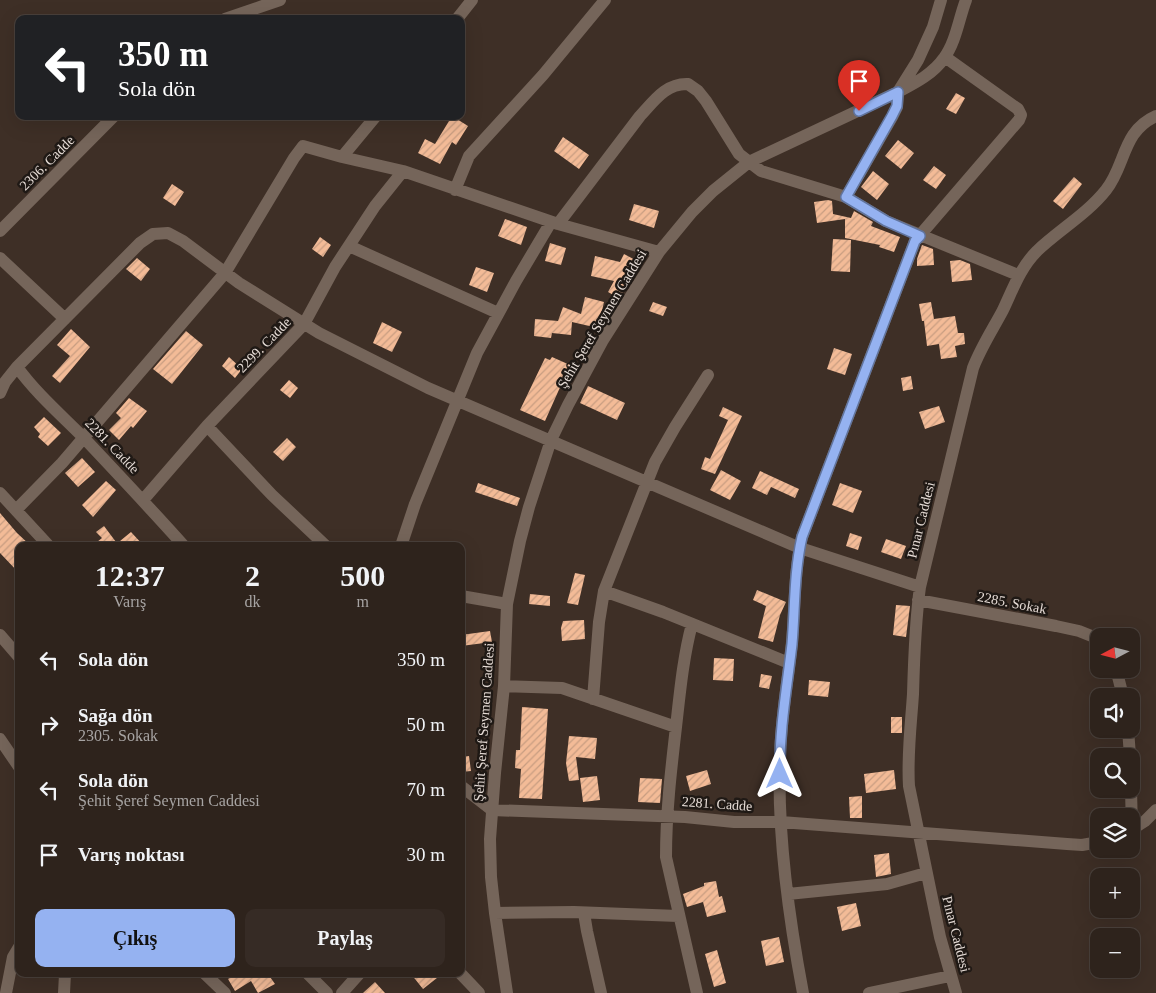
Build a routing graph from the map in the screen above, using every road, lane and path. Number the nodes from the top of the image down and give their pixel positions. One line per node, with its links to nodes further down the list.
1 (280, 0): 6 (street)
2 (472, 0): 7 (street)
3 (605, 0): 16 (street)
4 (941, 0): 9 (street)
5 (966, 0): 8 (street)
6 (237, 15)
7 (460, 15)
8 (945, 57): 9 (street); 20 (street)
9 (898, 92): 14 (street, Şehit Şeref Seymen Caddesi); 17 (street)
10 (1156, 116): 25 (street, Pınar Caddesi)
11 (110, 120): 19 (street, 2306. Cadde)
12 (373, 120): 13 (street)
13 (342, 158): 15 (street); 24 (street)
14 (749, 162): 17 (street); 18 (street); 22 (street, Şehit Şeref Seymen Caddesi)
15 (403, 171): 16 (street); 21 (street, 2299. Cadde)
16 (456, 190): 18 (street)
17 (846, 197): 20 (street)
18 (555, 223): 22 (street); 26 (street)
19 (0, 231)
20 (920, 236): 25 (street); 44 (street)
21 (349, 246): 26 (street); 28 (street, 2299. Cadde)
22 (659, 252): 35 (street, Şehit Şeref Seymen Caddesi)
23 (0, 258): 27 (street)
24 (225, 273): 27 (street, 2285. Sokak); 28 (street, 2285. Sokak); 34 (street)
25 (1018, 275): 46 (street, Pınar Caddesi)
26 (498, 313): 32 (street)
27 (65, 319): 29 (street, 2285. Sokak)
28 (304, 324): 32 (street, 2285. Sokak); 33 (street, 2299. Cadde)
29 (17, 367): 31 (street, 2285. Sokak); 34 (street, 2281. Cadde)
30 (708, 375): 36 (street)
31 (0, 393)
32 (457, 400): 35 (street, 2285. Sokak); 43 (street)
33 (207, 426): 38 (street, 2299. Cadde); 42 (street)
34 (84, 438): 38 (street, 2281. Cadde); 39 (street)
35 (551, 440): 36 (street, 2285. Sokak); 48 (street, Şehit Şeref Seymen Caddesi)
36 (646, 482): 44 (street, 2285. Sokak); 45 (street)
37 (0, 493): 39 (street)
38 (143, 500): 41 (street, 2281. Cadde)
39 (16, 510): 40 (street)
40 (45, 542)
41 (180, 542)
42 (322, 542)
43 (402, 542)
44 (800, 548): 46 (street, 2285. Sokak); 53 (street)
45 (604, 591): 49 (street); 55 (street)
46 (919, 594): 51 (street, 2285. Sokak); 65 (street, Pınar Caddesi)
47 (465, 597): 48 (street)
48 (507, 604): 54 (street, Şehit Şeref Seymen Caddesi)
49 (692, 624): 53 (street); 56 (street)
50 (0, 636): 52 (street)
51 (1090, 636)
52 (15, 653)
53 (789, 663): 63 (street)
54 (504, 686): 55 (street); 60 (street, Şehit Şeref Seymen Caddesi)
55 (593, 699): 56 (street)
56 (676, 727): 62 (street)
57 (0, 739): 58 (street)
58 (15, 761)
59 (465, 789): 60 (street)
60 (492, 810): 62 (street, 2281. Cadde); 69 (street, Şehit Şeref Seymen Caddesi)
61 (1156, 810): 64 (street)
62 (668, 816): 63 (street, 2281. Cadde); 71 (street)
63 (781, 822): 65 (street, 2281. Cadde); 68 (street)
64 (1140, 824)
65 (918, 833): 66 (street, 2281. Cadde); 67 (street, Pınar Caddesi)
66 (1090, 844)
67 (926, 874): 68 (street); 73 (street, Pınar Caddesi)
68 (788, 894): 88 (street)
69 (495, 913): 70 (street); 85 (street, Şehit Şeref Seymen Caddesi)
70 (584, 913): 71 (street); 86 (street)
71 (678, 916): 87 (street)
72 (15, 954): 79 (street)
73 (950, 976): 89 (street); 90 (street, Pınar Caddesi)
74 (65, 977): 80 (street)
75 (208, 977): 81 (street)
76 (311, 977): 82 (street)
77 (356, 977): 83 (street)
78 (464, 977): 84 (street)
79 (6, 993)
80 (64, 993)
81 (225, 993)
82 (327, 993)
83 (342, 993)
84 (479, 993)
85 (507, 993)
86 (601, 993)
87 (697, 993)
88 (803, 993)
89 (868, 993)
90 (956, 993)

